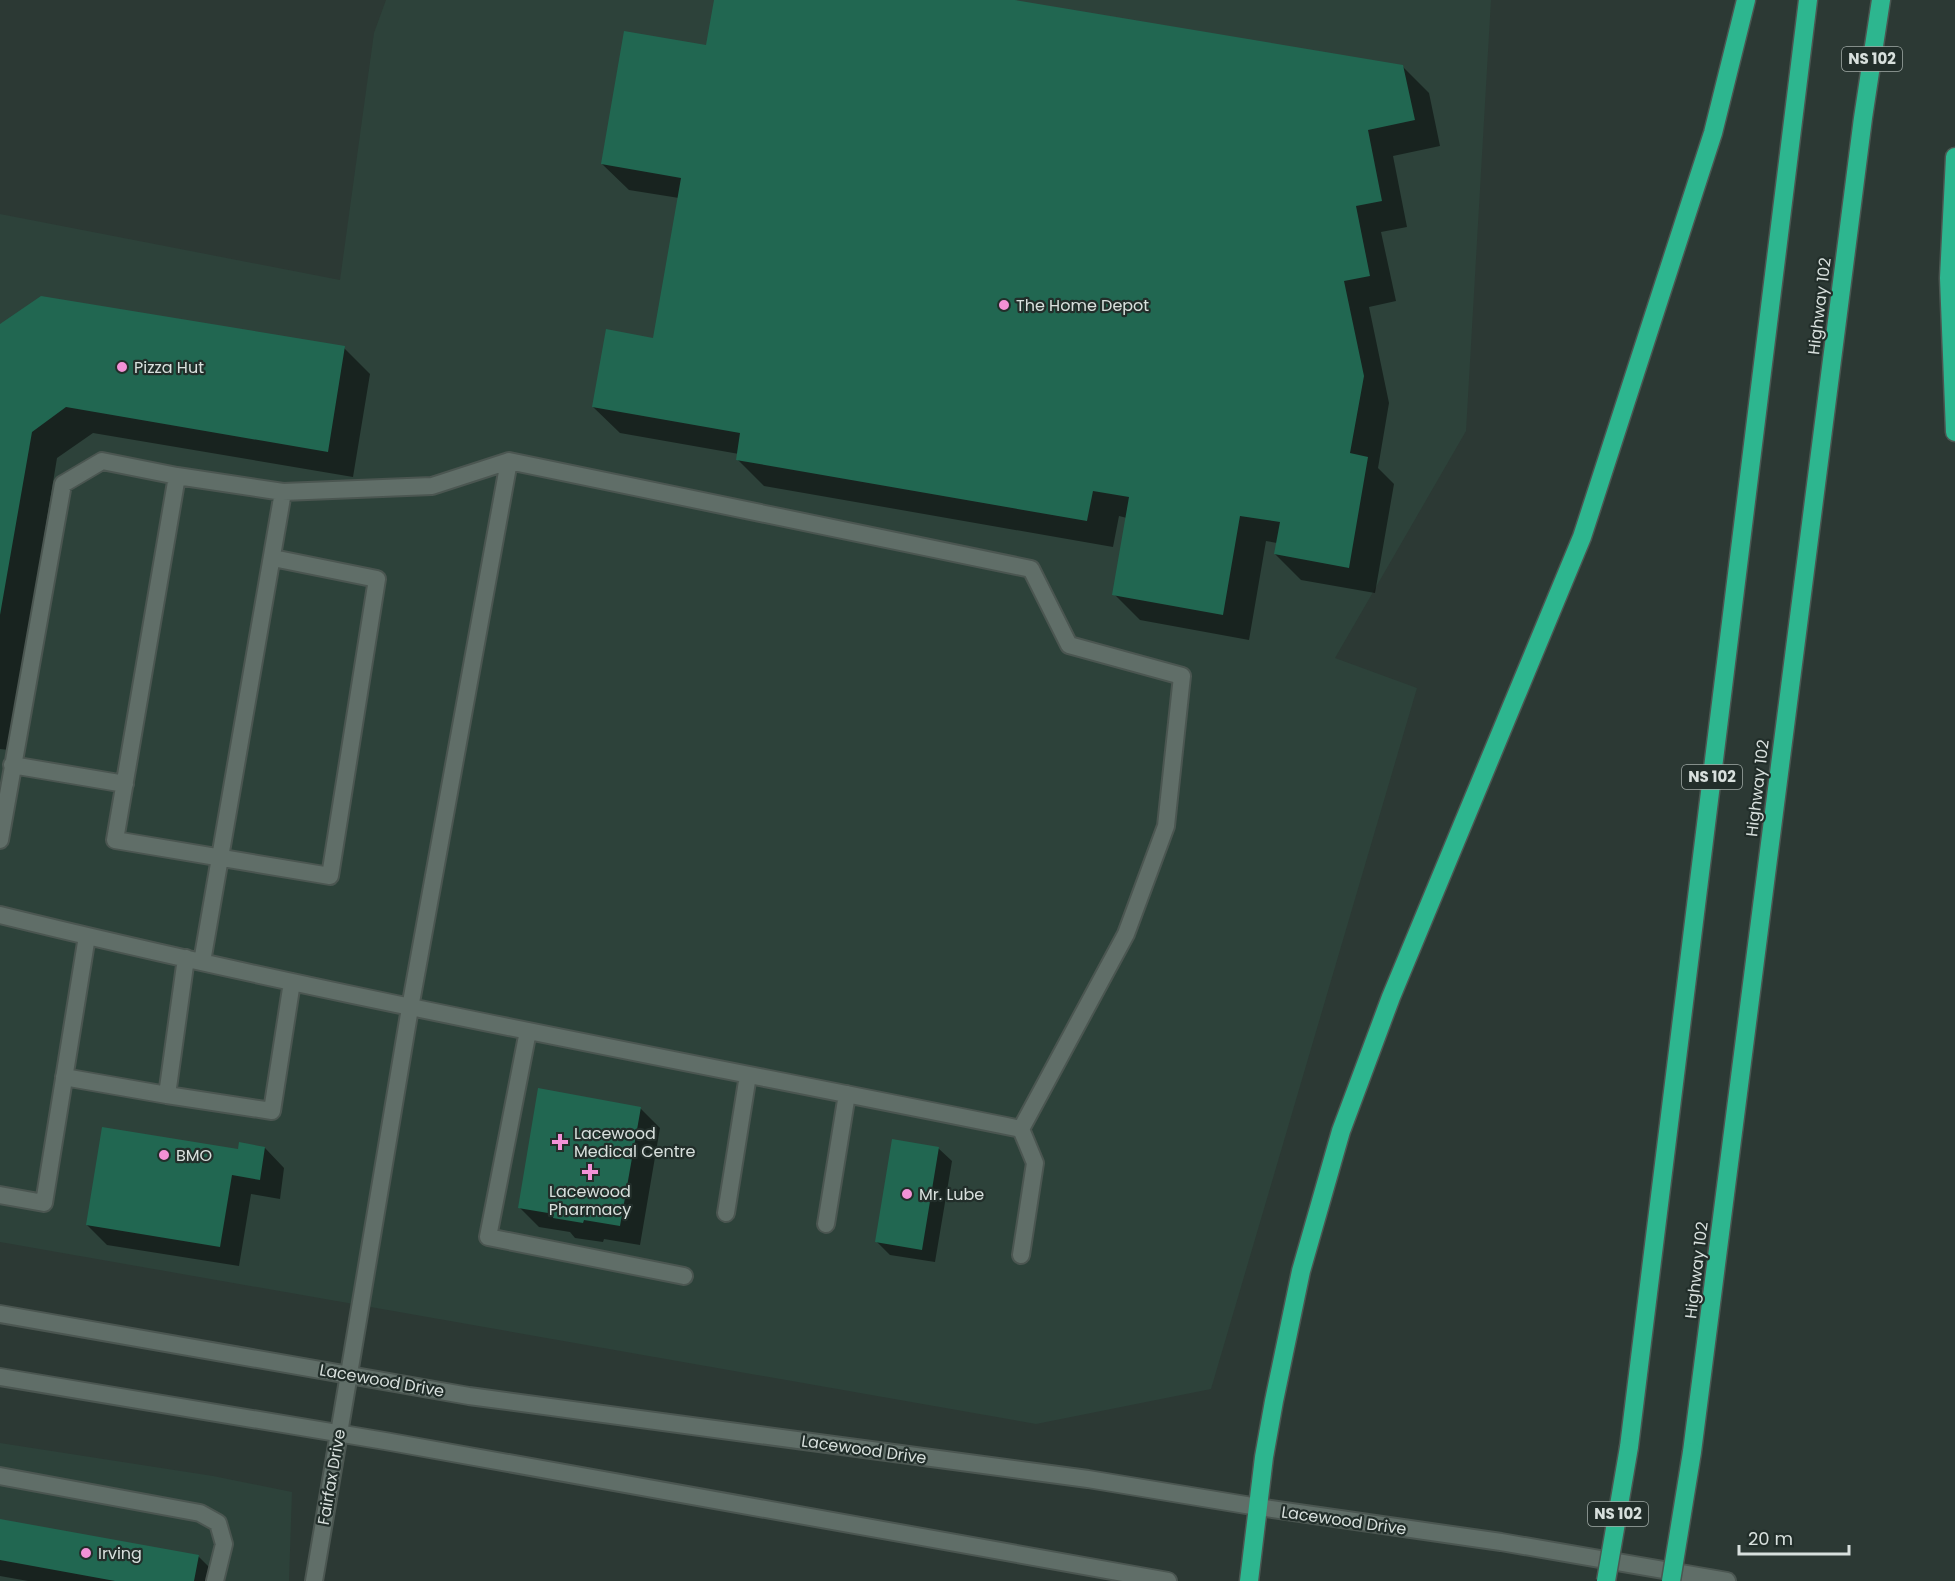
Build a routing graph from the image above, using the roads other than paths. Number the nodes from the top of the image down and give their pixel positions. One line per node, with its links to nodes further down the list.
1 (1746, 0): 35 (highway)
2 (1808, 0): 40 (highway, NS 102, bridge)
3 (1881, 0): 41 (highway, Highway 102 / NS 102, bridge)
4 (1955, 157): 5 (highway)
5 (1955, 432)
6 (509, 461): 8 (main road); 18 (main road, Fairfax Drive); 24 (main road)
7 (177, 476): 8 (main road); 10 (main road); 11 (main road)
8 (283, 492): 9 (main road)
9 (273, 558): 13 (main road); 13 (main road)
10 (12, 765): 11 (main road); 12 (main road)
11 (125, 784): 13 (main road)
12 (0, 840)
13 (220, 858): 16 (main road)
14 (0, 915): 15 (main road)
15 (87, 936): 16 (main road); 21 (main road)
16 (194, 960): 17 (main road); 23 (main road)
17 (292, 982): 18 (main road); 23 (main road)
18 (410, 1008): 19 (main road); 31 (main road, Fairfax Drive)
19 (528, 1031): 20 (main road); 29 (main road)
20 (748, 1075): 22 (main road); 26 (main road)
21 (64, 1077): 23 (main road); 25 (main road)
22 (847, 1094): 24 (main road); 27 (main road)
23 (167, 1095)
24 (1021, 1129): 28 (main road)
25 (0, 1195)
26 (726, 1213)
27 (826, 1224)
28 (1021, 1255)
29 (684, 1276)
30 (0, 1314): 31 (main road, Lacewood Drive)
31 (349, 1374): 33 (main road, Fairfax Drive); 35 (main road, Lacewood Drive)
32 (0, 1377): 33 (main road)
33 (339, 1433): 37 (main road, Fairfax Drive); 38 (main road)
34 (0, 1476): 36 (main road)
35 (1258, 1507): 39 (highway); 42 (main road, Lacewood Drive)
36 (215, 1581)
37 (314, 1581)
38 (1168, 1581)
39 (1249, 1581)
40 (1606, 1581)
41 (1671, 1581)
42 (1727, 1581)

